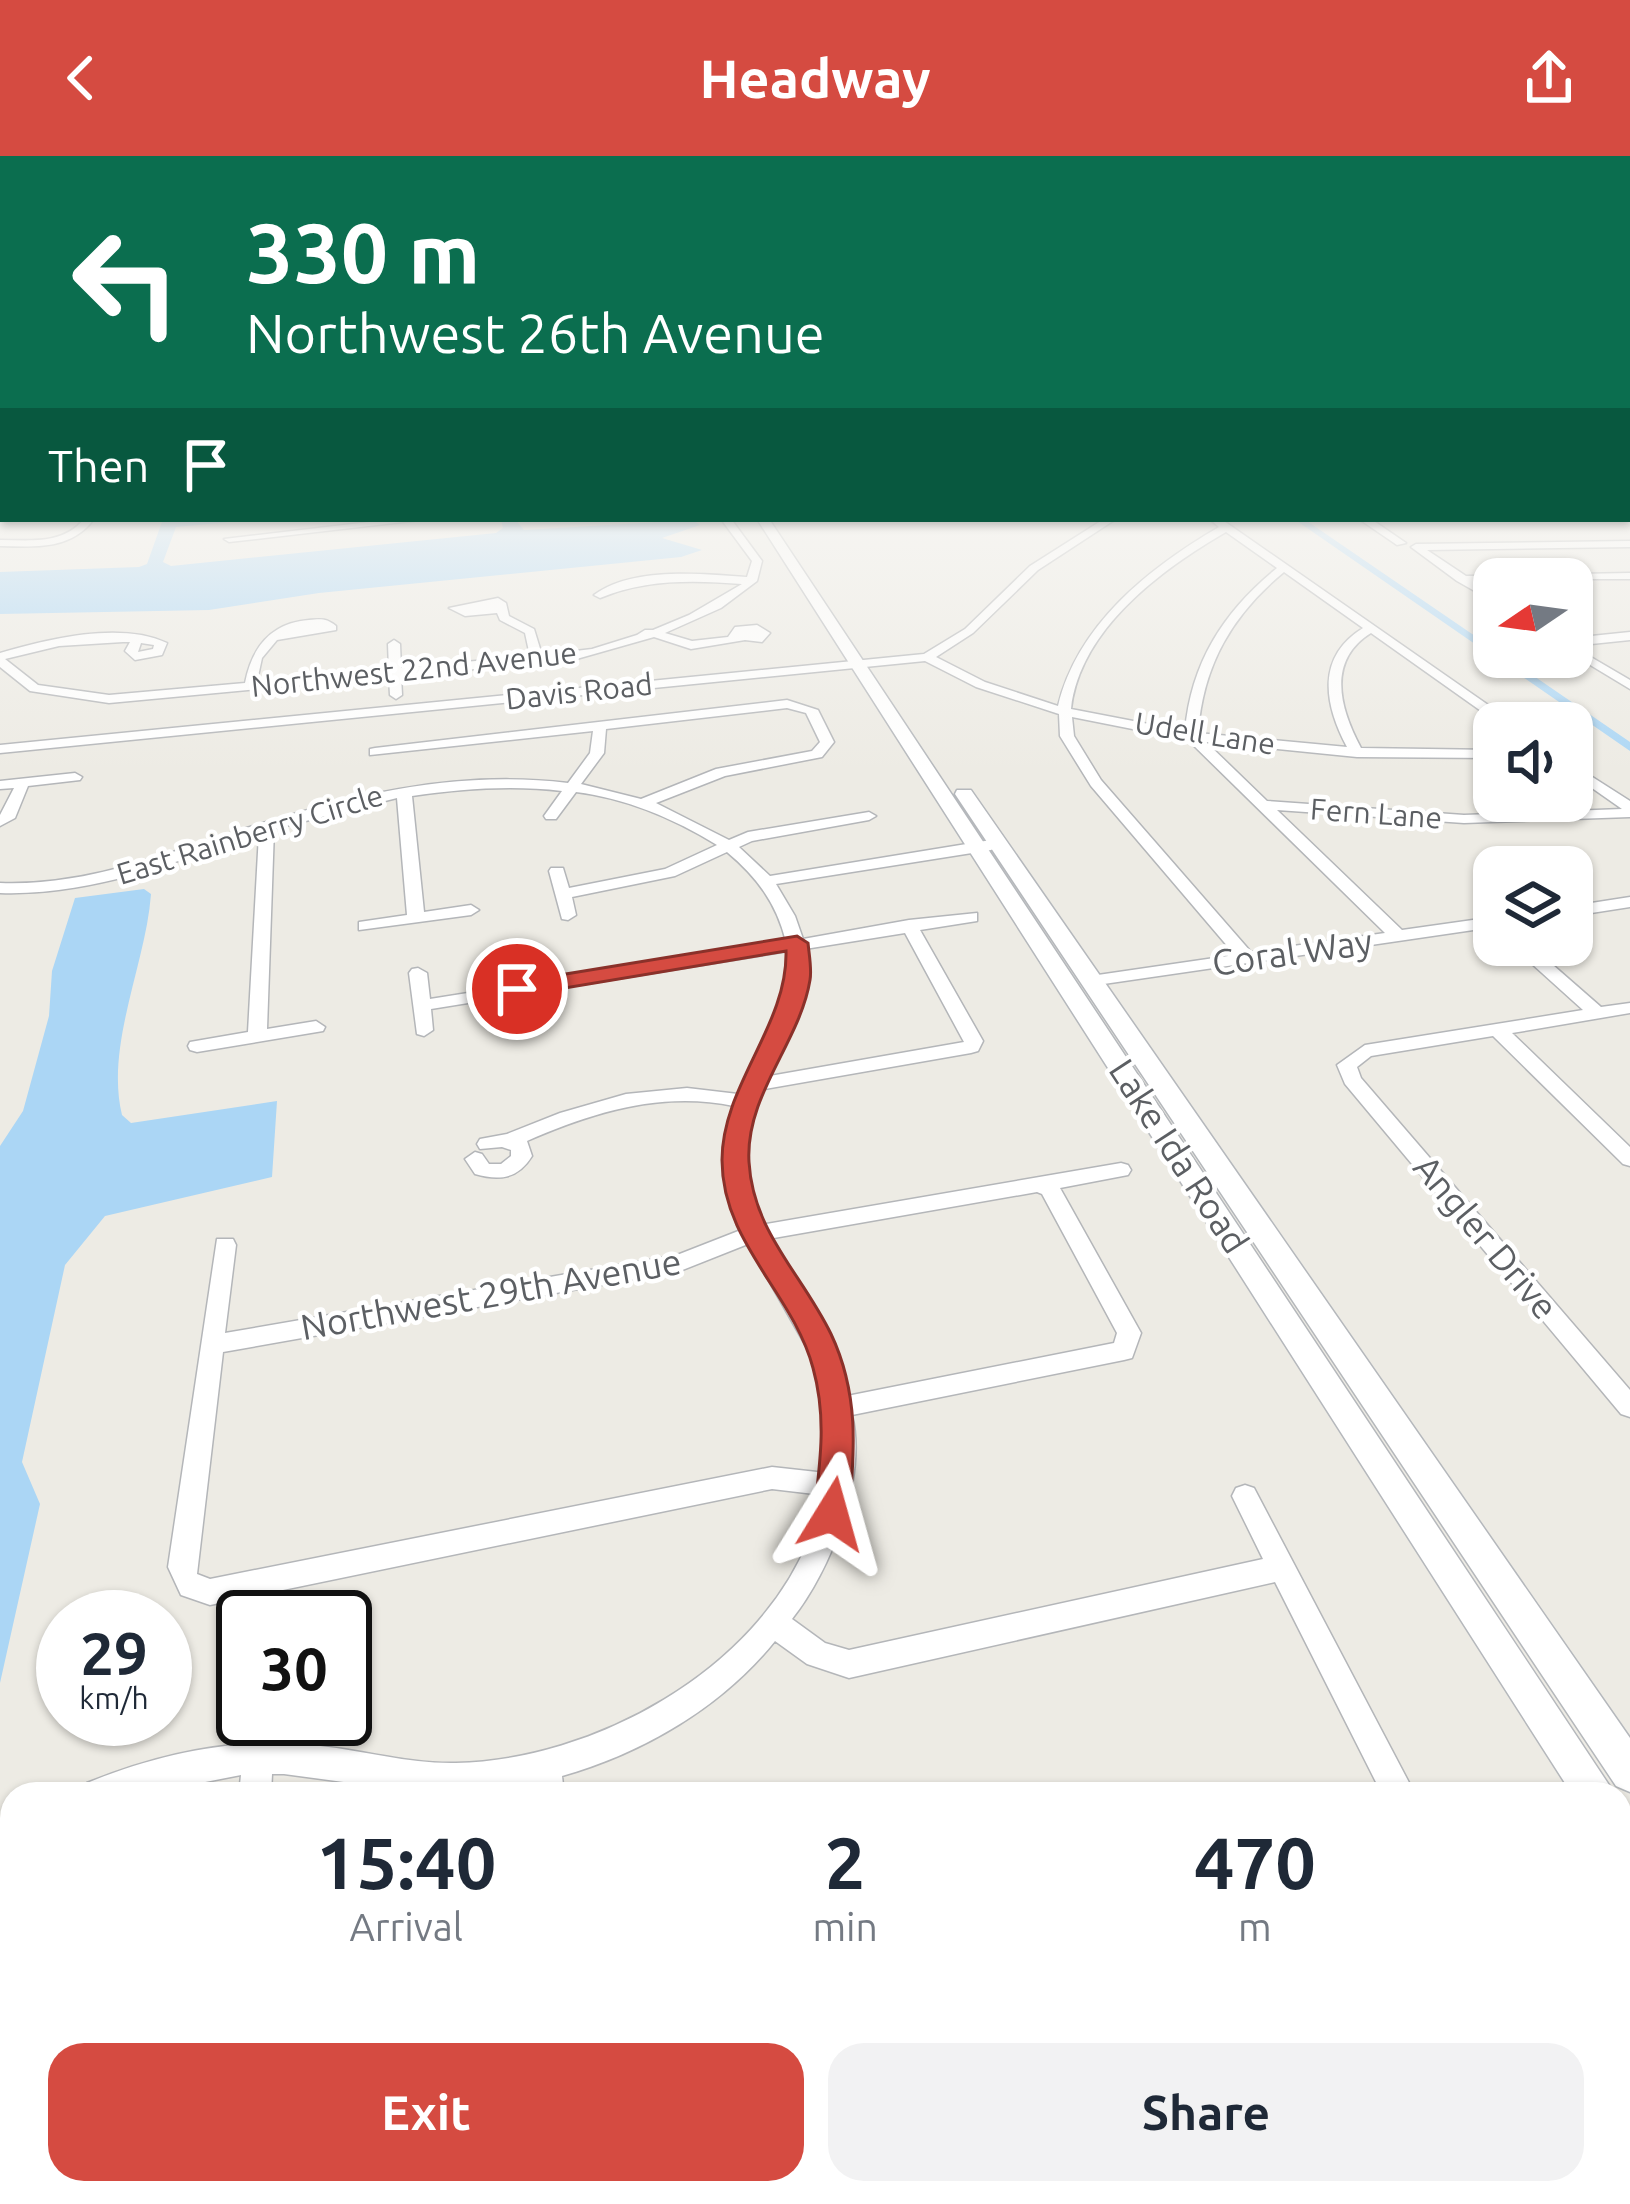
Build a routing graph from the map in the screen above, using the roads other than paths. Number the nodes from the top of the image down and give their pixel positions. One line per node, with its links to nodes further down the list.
1 (752, 581): 11 (street, Northwest 22nd Avenue)
2 (669, 582): 8 (street)
3 (812, 582): 22 (street, Lake Ida Road)
4 (1020, 582): 18 (street, Davis Road)
5 (1147, 582): 28 (street)
6 (1268, 582): 30 (street)
7 (1303, 582): 10 (street)
8 (599, 595)
9 (501, 609): 20 (street)
10 (1368, 630): 27 (street); 33 (street)
11 (649, 632): 14 (street); 20 (street, Northwest 22nd Avenue)
12 (1630, 636): 16 (street)
13 (273, 637): 25 (street)
14 (740, 639)
15 (136, 642): 19 (street)
16 (1593, 642)
17 (394, 644): 23 (street)
18 (927, 656): 22 (street, Davis Road); 28 (street, Udell Lane)
19 (0, 659): 25 (street, Northwest 22nd Avenue)
20 (536, 659): 23 (street, Northwest 22nd Avenue)
21 (1593, 659): 24 (street)
22 (866, 664): 31 (street, Davis Road); 49 (street, Lake Ida Road)
23 (396, 671): 25 (street, Northwest 22nd Avenue); 26 (street)
24 (1630, 685)
25 (250, 686)
26 (396, 695)
27 (1476, 702)
28 (1066, 709): 30 (street, Udell Lane); 65 (street)
29 (600, 724): 32 (street); 39 (street); 41 (street)
30 (1192, 735): 33 (street, Udell Lane); 42 (street)
31 (0, 749)
32 (375, 752)
33 (1357, 753): 34 (street, Udell Lane)
34 (1473, 754)
35 (75, 777): 36 (street)
36 (23, 782): 38 (street); 47 (street)
37 (1593, 783): 43 (street)
38 (0, 785)
39 (572, 787): 40 (street, East Rainberry Circle); 41 (street, East Rainberry Circle); 44 (street)
40 (404, 790): 46 (street, East Rainberry Circle); 59 (street)
41 (644, 803): 48 (street, East Rainberry Circle)
42 (1266, 806): 43 (street, Fern Lane); 63 (street)
43 (1630, 810)
44 (550, 816)
45 (868, 816): 48 (street)
46 (267, 826): 52 (street, East Rainberry Circle); 75 (street)
47 (0, 829)
48 (728, 845): 51 (street, East Rainberry Circle); 53 (street)
49 (991, 851): 51 (street); 68 (street, Lake Ida Road); 92 (street, Lake Ida Road)
50 (557, 872): 53 (street)
51 (772, 887): 64 (street)
52 (0, 888)
53 (562, 894): 57 (street)
54 (1630, 902): 55 (street)
55 (1593, 907)
56 (471, 910): 59 (street)
57 (568, 915)
58 (970, 917): 60 (street)
59 (416, 918): 62 (street)
60 (909, 925): 64 (street); 77 (street)
61 (1473, 925): 63 (street, Coral Way)
62 (365, 926)
63 (1398, 936): 65 (street, Coral Way)
64 (797, 943): 69 (street); 77 (street)
65 (1248, 958): 68 (street, Coral Way)
66 (1544, 966): 71 (street)
67 (418, 973): 69 (street)
68 (1090, 981): 91 (street, Lake Ida Road)
69 (423, 1005): 74 (street)
70 (1630, 1008): 71 (street)
71 (1597, 1013): 73 (street)
72 (316, 1027): 75 (street)
73 (1497, 1029): 79 (street); 85 (street, Angler Drive)
74 (424, 1030)
75 (257, 1036): 76 (street)
76 (197, 1046)
77 (751, 1093): 78 (street); 82 (street)
78 (491, 1148)
79 (1630, 1159)
80 (1121, 1170): 81 (street, Northwest 29th Avenue)
81 (1040, 1184): 82 (street, Northwest 29th Avenue); 86 (street)
82 (752, 1234): 84 (street, Northwest 29th Avenue); 86 (street)
83 (225, 1245): 84 (street)
84 (212, 1345): 87 (street)
85 (1630, 1407)
86 (838, 1408): 87 (street)
87 (838, 1485): 90 (street)
88 (1245, 1496): 89 (street)
89 (1279, 1568): 90 (street); 98 (street)
90 (774, 1623): 95 (street)
91 (1621, 1742): 92 (street); 94 (street, Lake Ida Road)
92 (1570, 1756): 99 (street, Lake Ida Road)
93 (258, 1759): 95 (street); 96 (street); 97 (street)
94 (1630, 1772)
95 (547, 1780)
96 (135, 1782)
97 (256, 1782)
98 (1394, 1782)
99 (1587, 1782)

